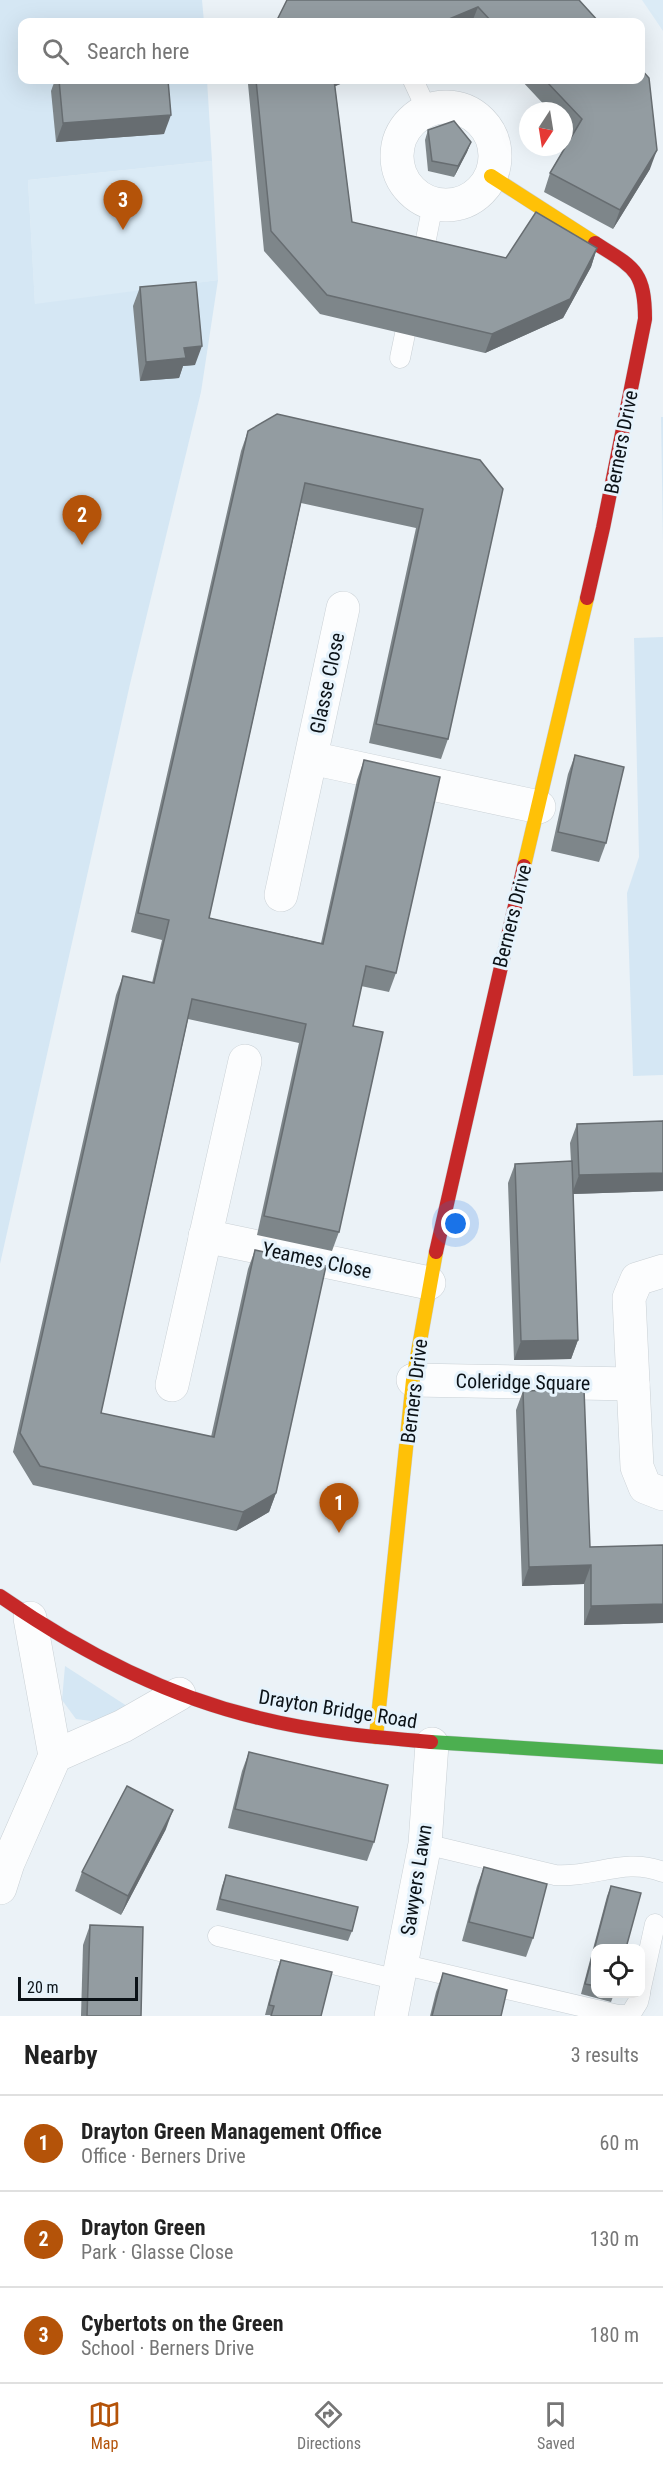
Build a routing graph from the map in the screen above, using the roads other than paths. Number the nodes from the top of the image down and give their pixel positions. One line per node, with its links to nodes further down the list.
1 (415, 84): 2 (lane)
2 (427, 110): 3 (street); 4 (street)
3 (491, 176): 4 (street); 10 (street, Berners Drive)
4 (433, 204): 5 (lane)
5 (422, 259)
6 (405, 334): 7 (lane)
7 (400, 358)
8 (343, 608): 9 (street, Glasse Close)
9 (311, 758): 10 (street, Glasse Close); 11 (street, Glasse Close)
10 (539, 807): 15 (street, Berners Drive)
11 (281, 895)
12 (245, 1061): 13 (street)
13 (205, 1236): 15 (street, Yeames Close); 18 (street)
14 (663, 1271): 17 (street)
15 (429, 1283): 16 (street, Berners Drive)
16 (413, 1380): 17 (street, Coleridge Square); 23 (street, Berners Drive)
17 (633, 1384): 19 (street)
18 (172, 1385)
19 (663, 1494)
20 (0, 1596): 21 (street, Drayton Bridge Road)
21 (30, 1618): 22 (street, Drayton Bridge Road); 25 (street)
22 (179, 1694): 23 (street, Drayton Bridge Road); 25 (street)
23 (376, 1737): 24 (street, Drayton Bridge Road)
24 (432, 1744): 26 (street, Drayton Bridge Road); 27 (street, Sawyers Lawn)
25 (55, 1756): 29 (street)
26 (663, 1757)
27 (425, 1844): 28 (lane); 33 (street, Sawyers Lawn)
28 (663, 1872)
29 (0, 1888)
30 (655, 1924): 32 (lane)
31 (218, 1936): 33 (lane)
32 (645, 1970)
33 (400, 1972): 34 (lane); 35 (street, Sawyers Lawn)
34 (639, 1998)
35 (391, 2016)

